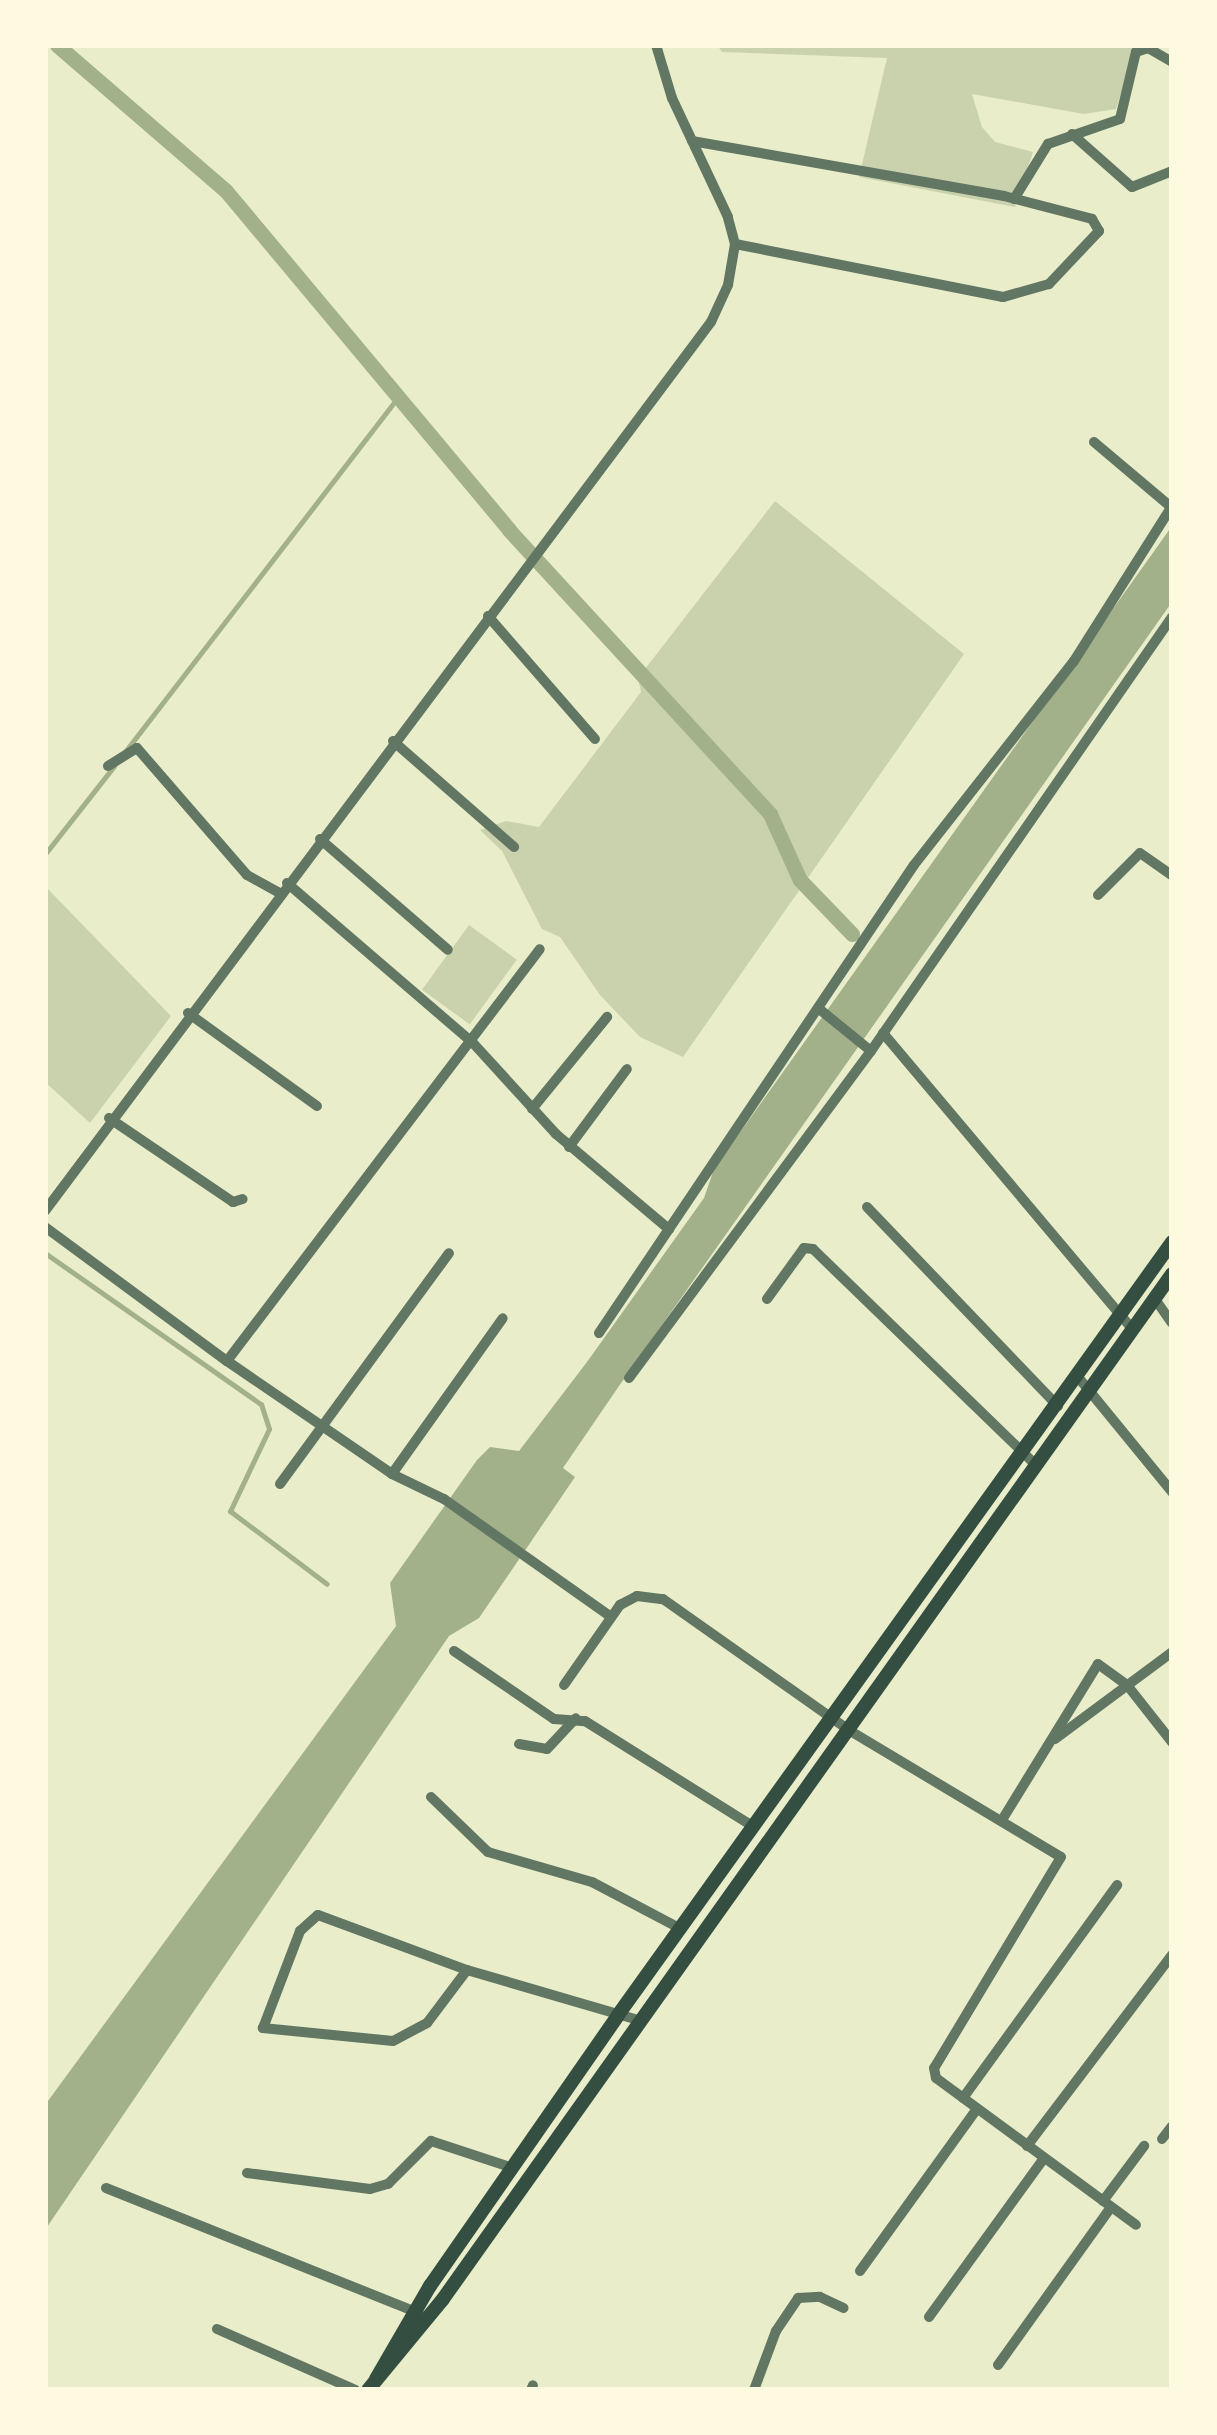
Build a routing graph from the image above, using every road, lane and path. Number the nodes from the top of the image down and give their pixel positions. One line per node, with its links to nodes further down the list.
1 (656, 45): 4 (street)
2 (1172, 62): 3 (street)
3 (1072, 134): 5 (street); 6 (street)
4 (692, 141): 6 (street); 7 (street)
5 (1172, 171)
6 (1014, 199): 7 (street)
7 (735, 244): 10 (street)
8 (1094, 442): 9 (street)
9 (1172, 507): 23 (street)
10 (488, 616): 12 (street); 13 (street)
11 (1172, 617): 26 (street)
12 (595, 738)
13 (393, 741): 15 (street); 16 (street)
14 (108, 766): 19 (street)
15 (320, 839): 18 (street); 22 (street)
16 (514, 847)
17 (1172, 875): 20 (street)
18 (287, 882): 19 (street); 27 (street)
19 (279, 893): 24 (street)
20 (1098, 895)
21 (540, 948): 27 (street)
22 (448, 950)
23 (820, 1010): 28 (street); 38 (street)
24 (188, 1013): 30 (street); 32 (street)
25 (606, 1017): 31 (street)
26 (883, 1033): 28 (street); 44 (street)
27 (473, 1043): 31 (street); 49 (street)
28 (867, 1048): 51 (street)
29 (627, 1069): 33 (street)
30 (317, 1106)
31 (532, 1108): 33 (street)
32 (109, 1118): 34 (street); 36 (street)
33 (569, 1147): 38 (street)
34 (244, 1199)
35 (867, 1207): 53 (street)
36 (45, 1212)
37 (45, 1228): 49 (street)
38 (669, 1229): 48 (street)
39 (1172, 1242): 44 (main road)
40 (450, 1252): 54 (street)
41 (1172, 1274): 43 (main road)
42 (767, 1299): 55 (street)
43 (1154, 1299): 46 (street); 47 (main road)
44 (1120, 1316): 47 (street); 50 (main road)
45 (503, 1318): 57 (street)
46 (1172, 1323)
47 (1132, 1330): 52 (main road)
48 (600, 1334)
49 (227, 1361): 54 (street)
50 (1078, 1377): 52 (street); 53 (main road)
51 (629, 1378)
52 (1091, 1390): 56 (main road); 59 (street)
53 (1058, 1406): 55 (main road)
54 (324, 1427): 57 (street); 58 (street)
55 (1022, 1452): 56 (street); 66 (main road)
56 (1037, 1466): 67 (main road)
57 (392, 1474): 60 (street)
58 (280, 1484)
59 (1172, 1492)
60 (611, 1617): 63 (street); 66 (street)
61 (454, 1651): 65 (street)
62 (1172, 1652): 64 (street)
63 (564, 1685)
64 (1127, 1685): 68 (street); 68 (street); 69 (street)
65 (576, 1717): 70 (street); 73 (street)
66 (830, 1718): 67 (street); 73 (main road)
67 (847, 1729): 72 (street); 79 (main road)
68 (1050, 1742): 72 (street)
69 (1172, 1742)
70 (519, 1744)
71 (430, 1797): 75 (street)
72 (1002, 1820): 80 (street)
73 (754, 1827): 75 (main road)
74 (1117, 1885): 80 (street)
75 (681, 1929): 78 (main road)
76 (1172, 1955): 84 (street)
77 (467, 1970): 77 (street); 78 (street)
78 (618, 2015): 79 (street); 87 (main road)
79 (641, 2021): 94 (main road)
80 (963, 2098): 81 (street)
81 (977, 2109): 84 (street); 92 (street)
82 (1172, 2126): 83 (street)
83 (1162, 2140)
84 (1027, 2146): 86 (street)
85 (1144, 2146): 90 (street)
86 (1044, 2158): 90 (street); 95 (street)
87 (513, 2168): 88 (street); 94 (main road)
88 (248, 2173)
89 (106, 2188): 94 (street)
90 (1107, 2204): 91 (street); 97 (street)
91 (1136, 2225)
92 (860, 2271)
93 (844, 2308): 100 (street)
94 (421, 2314): 98 (main road)
95 (929, 2317)
96 (218, 2329): 99 (street)
97 (998, 2365)
98 (372, 2384)
99 (355, 2390)
100 (754, 2390)

